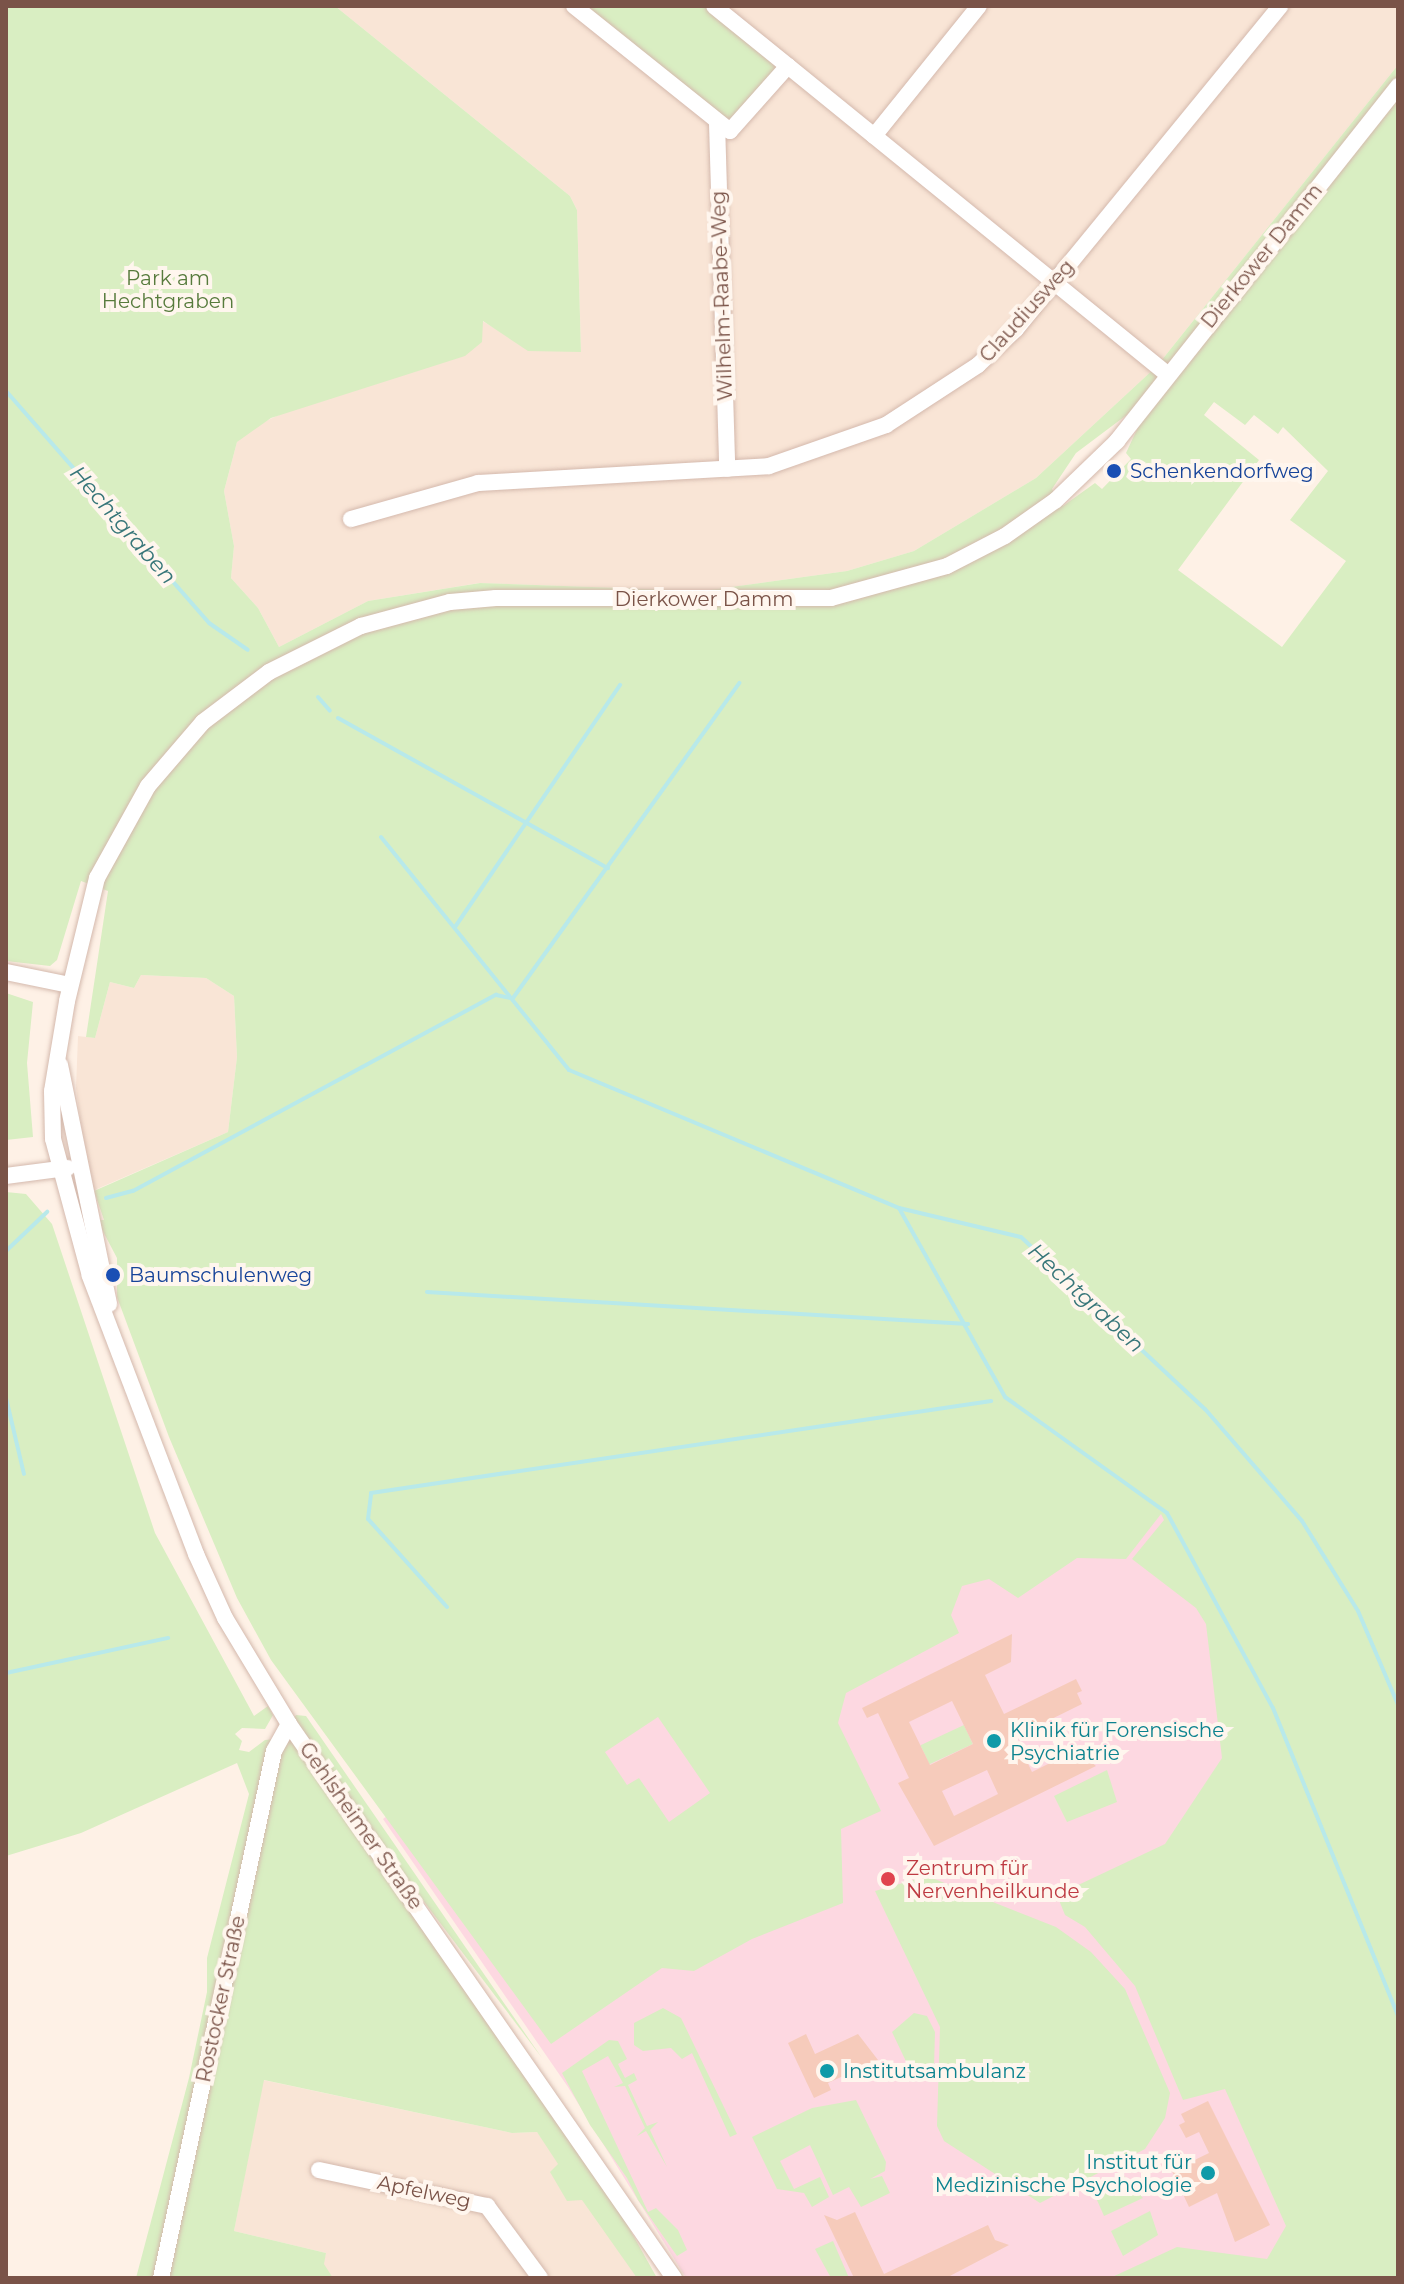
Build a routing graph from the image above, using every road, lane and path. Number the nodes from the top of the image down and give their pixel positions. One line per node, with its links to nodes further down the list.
1 (574, 6): 7 (street)
2 (714, 6): 5 (street)
3 (979, 6): 8 (street)
4 (1280, 6): 9 (street, Claudiusweg)
5 (788, 66): 7 (street); 8 (street)
6 (1398, 86): 10 (street, Dierkower Damm)
7 (717, 123): 11 (street, Wilhelm-Raabe-Weg)
8 (874, 136): 9 (street)
9 (1056, 282): 10 (street); 11 (street, Claudiusweg)
10 (1168, 375): 14 (street, Dierkower Damm)
11 (727, 469): 12 (street, Claudiusweg)
12 (351, 519)
13 (6, 972): 14 (street)
14 (70, 985): 15 (street, Dierkower Damm)
15 (60, 1065): 16 (street, Dierkower Damm); 17 (street, Dierkower Damm)
16 (77, 1167): 17 (street); 19 (street, Gehlsheimer Straße)
17 (58, 1169): 18 (street); 19 (street, Gehlsheimer Straße)
18 (6, 1176)
19 (113, 1338): 20 (street, Gehlsheimer Straße)
20 (285, 1730): 22 (street, Rostocker Straße); 24 (street, Gehlsheimer Straße)
21 (319, 2170): 23 (street, Apfelweg)
22 (161, 2278)
23 (540, 2278)
24 (674, 2278)

